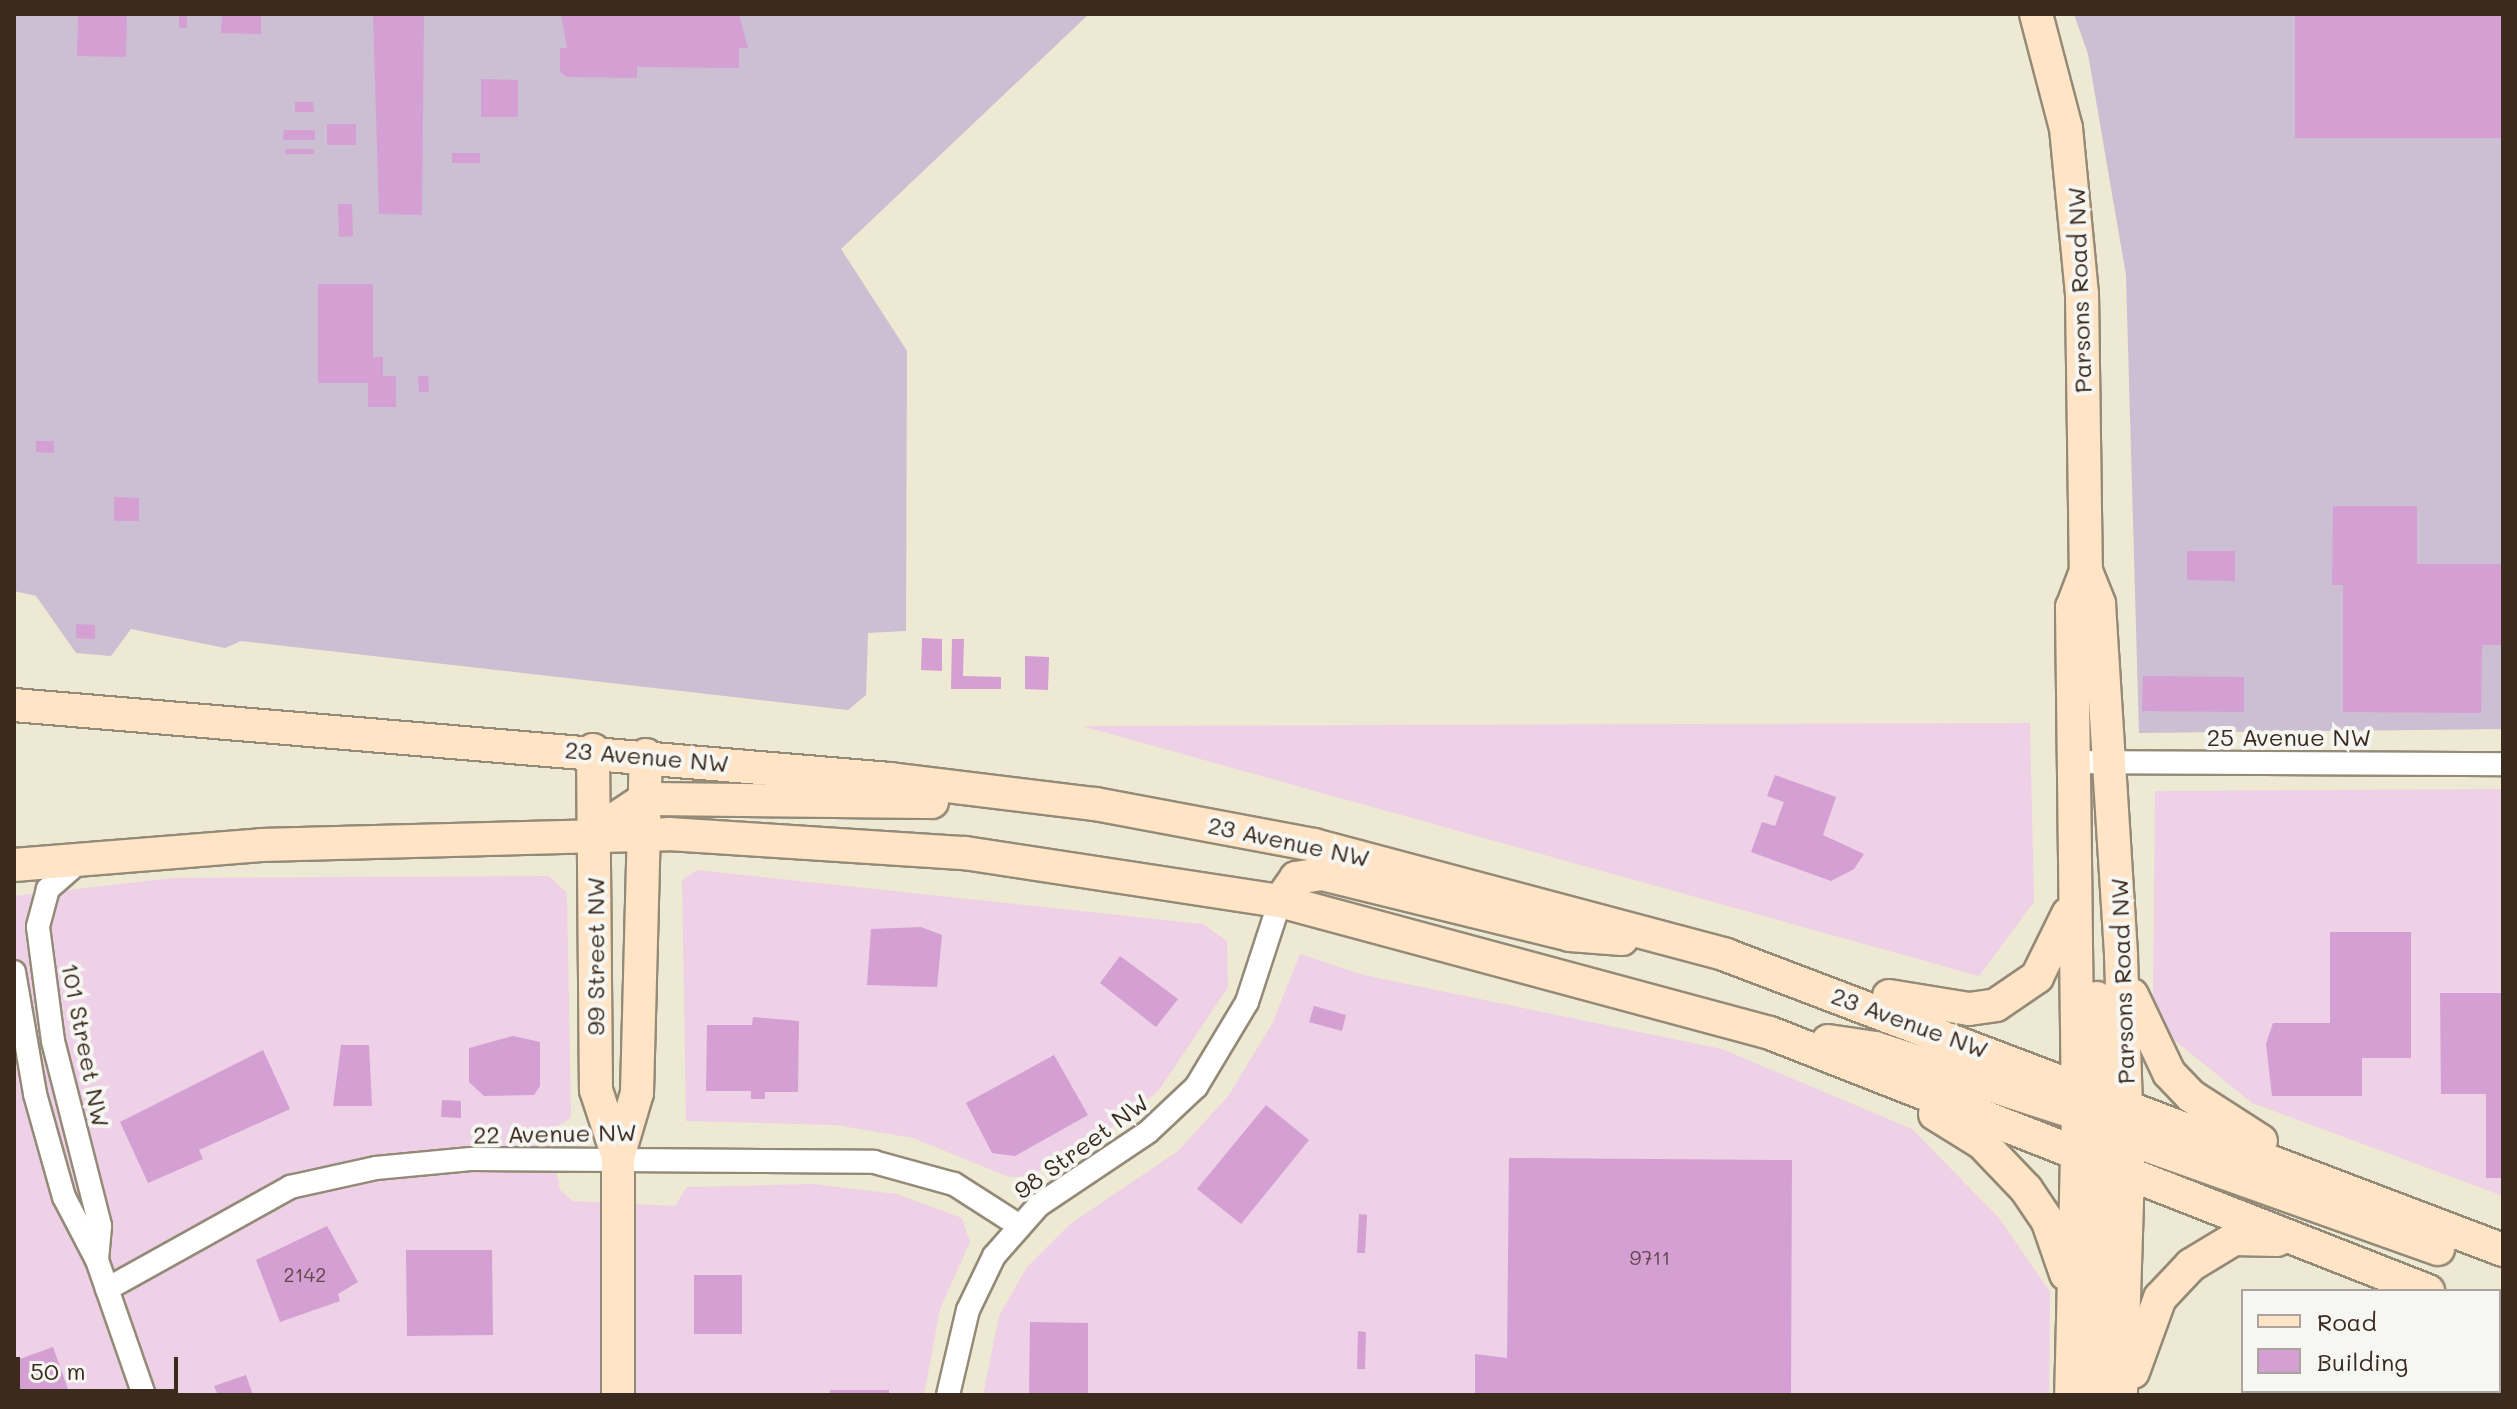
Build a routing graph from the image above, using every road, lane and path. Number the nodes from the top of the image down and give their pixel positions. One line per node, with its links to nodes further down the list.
1 (2036, 14): 2 (main road, Parsons Road NW)
2 (2086, 571): 6 (main road, Parsons Road NW); 8 (main road, Parsons Road NW)
3 (14, 705): 4 (main road, 23 Avenue NW)
4 (593, 750): 5 (main road, 23 Avenue NW); 11 (main road, 99 Street NW)
5 (646, 755): 9 (main road, 99 Street NW); 10 (main road, 23 Avenue NW)
6 (2113, 762): 7 (street, 25 Avenue NW); 8 (street, 25 Avenue NW); 16 (main road, Parsons Road NW)
7 (2503, 764)
8 (2074, 772): 13 (main road, Parsons Road NW); 23 (main road)
9 (645, 799): 10 (main road); 11 (main road); 12 (main road, 99 Street NW)
10 (1095, 804): 18 (main road, 23 Avenue NW)
11 (594, 833): 12 (main road, 23 Avenue NW); 14 (main road, 23 Avenue NW); 24 (main road, 99 Street NW)
12 (644, 834): 17 (main road, 23 Avenue NW); 24 (main road, 99 Street NW)
13 (2073, 843): 19 (main road); 23 (main road, Parsons Road NW)
14 (86, 857): 15 (main road, 23 Avenue NW); 29 (street, 101 Street NW)
15 (14, 865)
16 (2117, 873): 23 (main road, Parsons Road NW); 27 (main road)
17 (1280, 901): 18 (main road); 21 (main road, 23 Avenue NW); 25 (street, 98 Street NW)
18 (1693, 945): 19 (main road, 23 Avenue NW)
19 (1726, 955): 23 (main road, 23 Avenue NW)
20 (14, 972): 29 (street, 101 Street NW)
21 (1770, 1033): 22 (main road, 23 Avenue NW); 23 (main road)
22 (1841, 1059): 23 (main road, 23 Avenue NW); 33 (main road)
23 (2102, 1129): 26 (main road, 23 Avenue NW); 28 (main road, 23 Avenue NW); 30 (main road); 33 (main road, Parsons Road NW); 37 (main road, Parsons Road NW)
24 (618, 1157): 25 (street, 22 Avenue NW); 31 (street, 22 Avenue NW); 35 (main road, 99 Street NW)
25 (1018, 1225): 36 (street, 98 Street NW)
26 (2300, 1243): 32 (main road, 23 Avenue NW); 37 (main road)
27 (2503, 1244)
28 (2503, 1250)
29 (97, 1260): 31 (street, 101 Street NW)
30 (2503, 1265)
31 (107, 1289): 34 (street, 101 Street NW)
32 (2423, 1289)
33 (2080, 1393)
34 (144, 1395)
35 (618, 1395)
36 (948, 1395)
37 (2124, 1395)

